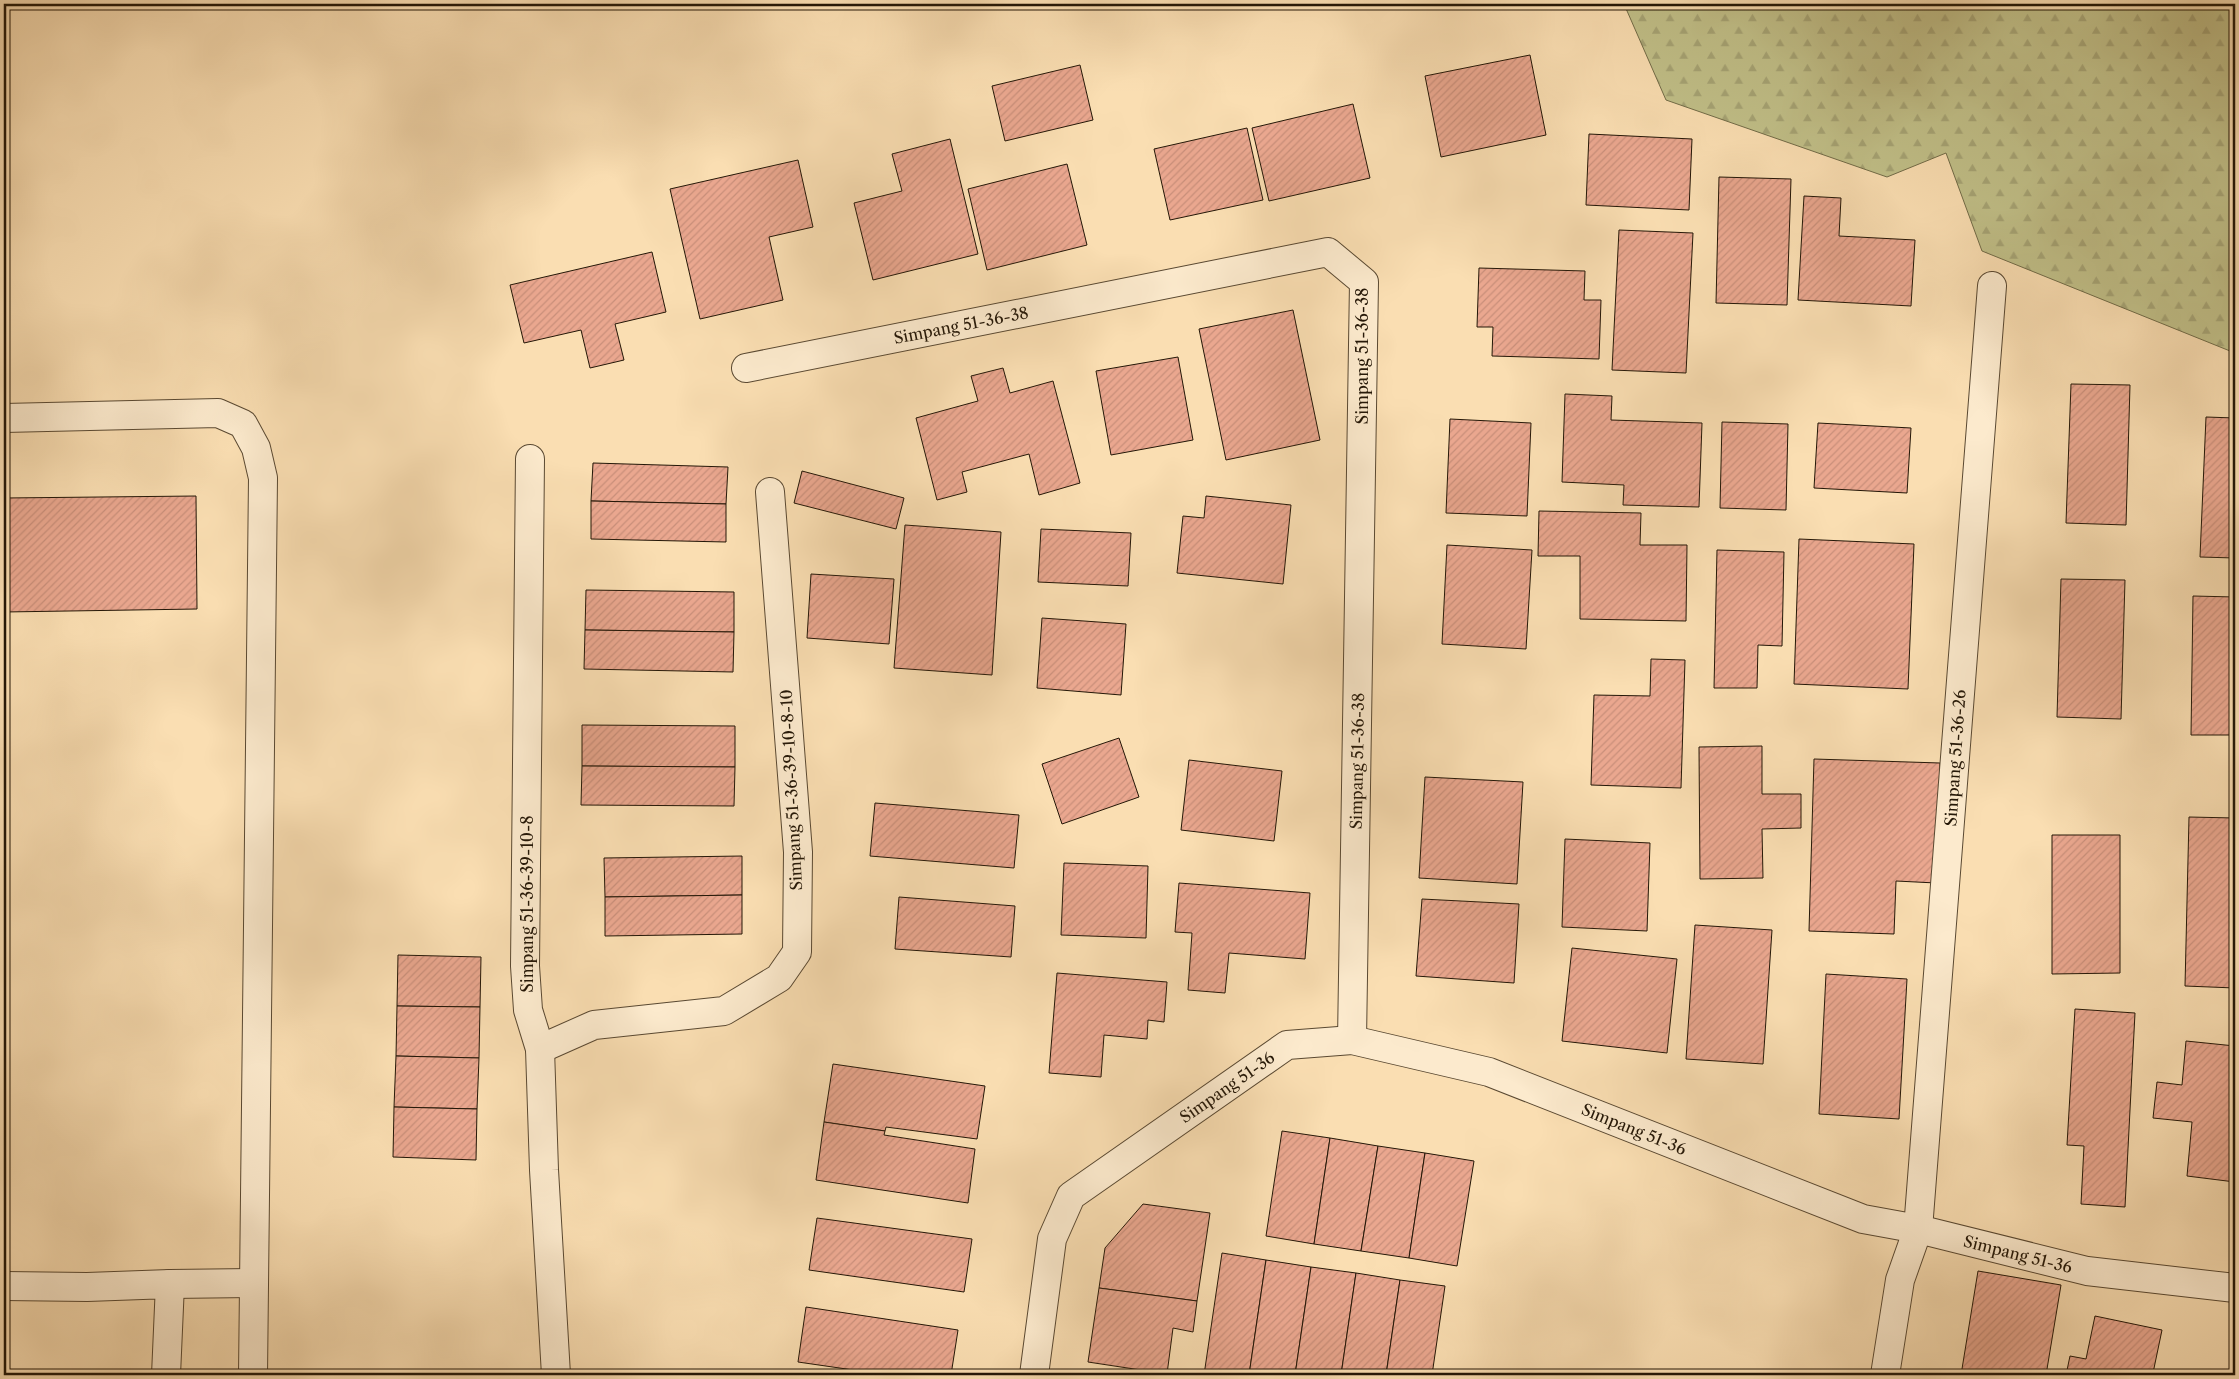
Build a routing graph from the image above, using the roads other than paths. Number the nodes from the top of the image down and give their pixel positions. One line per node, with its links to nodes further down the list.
1 (1992, 286): 8 (street, Simpang 51-36-26)
2 (746, 368): 6 (street, Simpang 51-36-38)
3 (4, 418): 9 (street)
4 (530, 460): 7 (street, Simpang 51-36-39-10-8)
5 (770, 492): 7 (street, Simpang 51-36-39-10-8-10)
6 (1352, 1040): 8 (street, Simpang 51-36); 16 (street, Simpang 51-36)
7 (540, 1049): 15 (street, Simpang 51-36-39-10-8)
8 (1918, 1229): 12 (street, Simpang 51-36); 17 (street, Simpang 51-36-26)
9 (252, 1283): 10 (street); 14 (street)
10 (170, 1284): 11 (street); 13 (street)
11 (4, 1286)
12 (2235, 1288)
13 (166, 1375)
14 (253, 1375)
15 (556, 1375)
16 (1034, 1375)
17 (1885, 1375)

